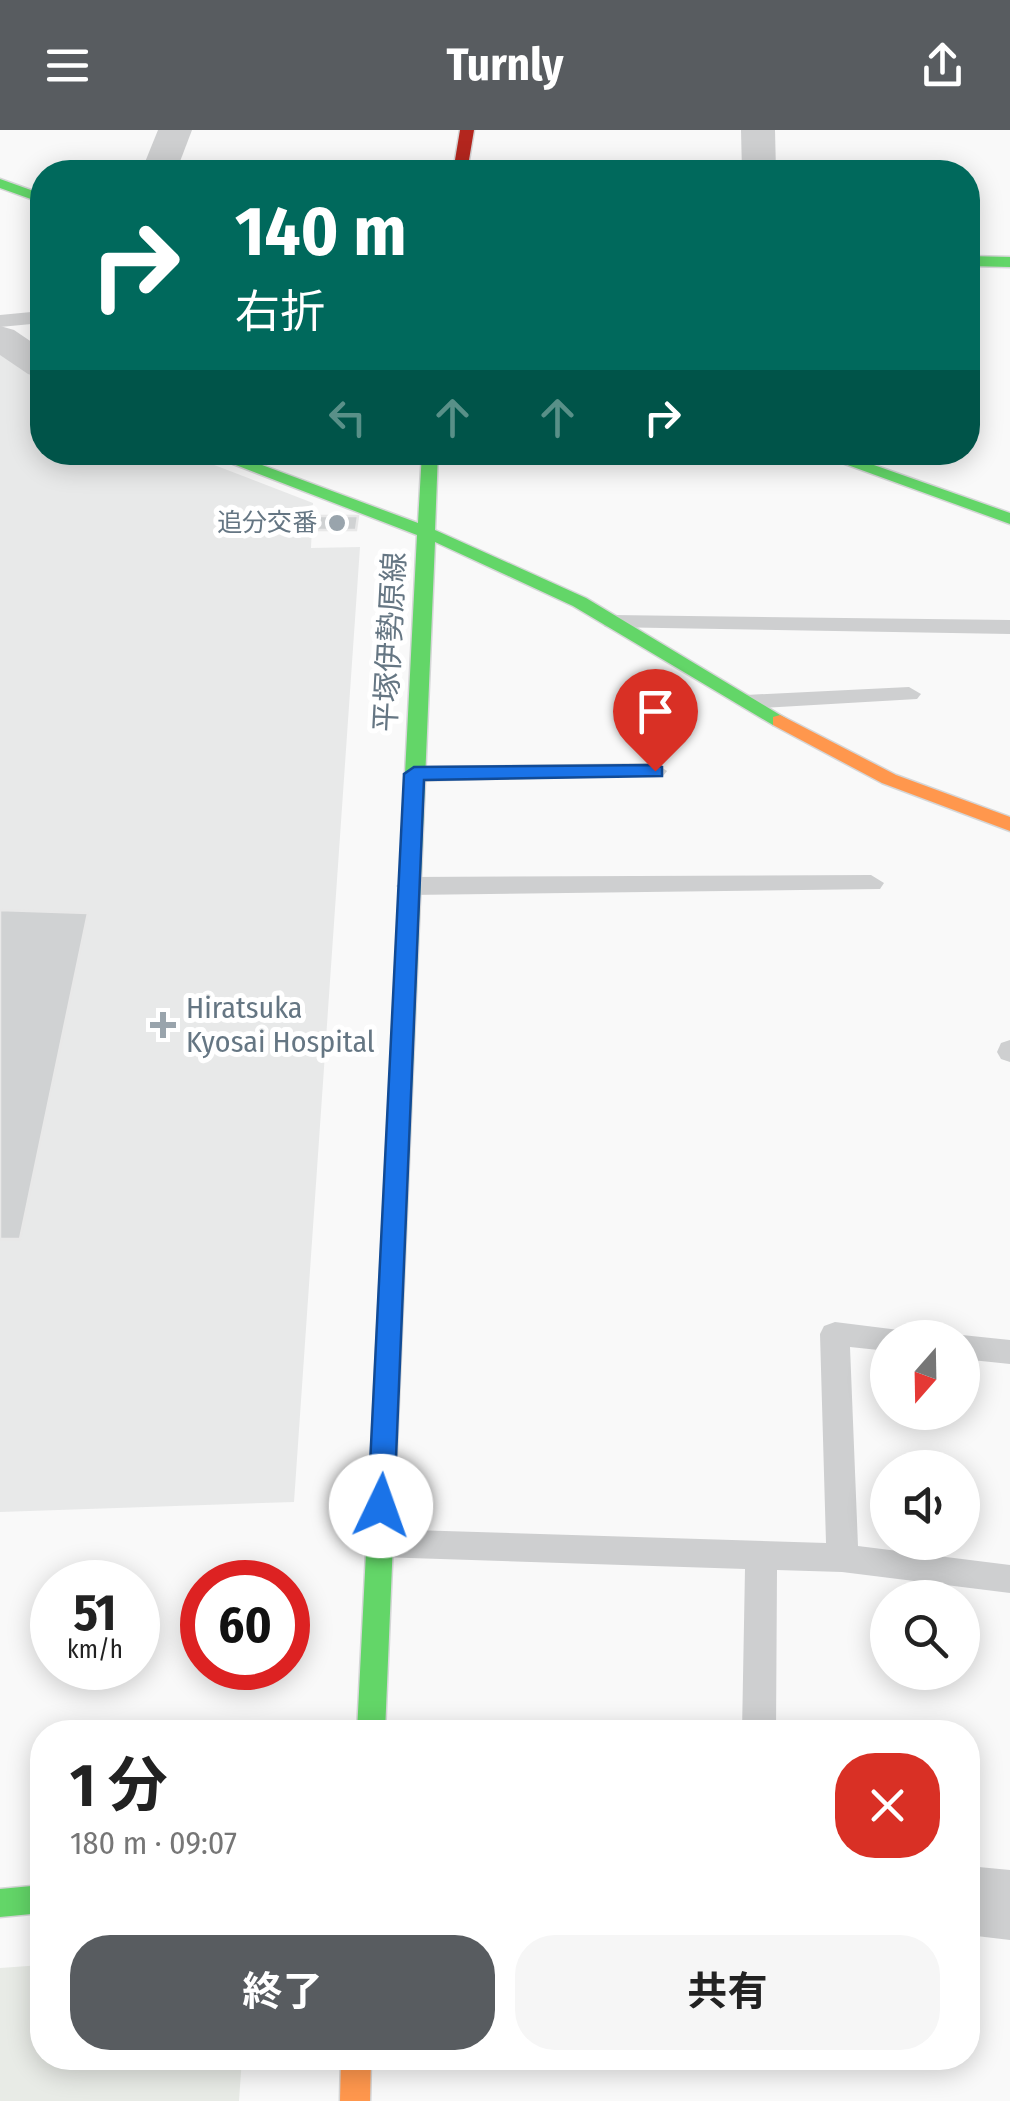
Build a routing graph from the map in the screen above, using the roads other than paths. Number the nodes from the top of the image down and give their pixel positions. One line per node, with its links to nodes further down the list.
1 (175, 130): 4 (street)
2 (466, 130): 5 (main road)
3 (758, 130): 6 (street)
4 (164, 160)
5 (462, 160)
6 (759, 160)
7 (0, 183): 8 (main road)
8 (30, 194)
9 (980, 261): 10 (main road)
10 (1010, 262)
11 (30, 318): 12 (lane)
12 (0, 322)
13 (0, 338): 14 (street)
14 (30, 358)
15 (246, 465): 19 (main road)
16 (429, 465): 19 (main road, 平塚伊勢原線)
17 (857, 465): 18 (main road)
18 (1010, 519)
19 (425, 530): 20 (main road); 25 (main road, 平塚伊勢原線)
20 (612, 622): 21 (lane); 23 (main road)
21 (1010, 626)
22 (908, 694): 23 (lane)
23 (745, 702): 26 (main road)
24 (655, 771): 25 (lane)
25 (414, 774): 28 (main road, 平塚伊勢原線)
26 (1010, 824)
27 (871, 883): 28 (lane)
28 (409, 886): 32 (main road, 平塚伊勢原線)
29 (870, 1337): 34 (lane)
30 (980, 1349): 31 (lane)
31 (1010, 1352)
32 (380, 1543): 33 (lane); 36 (main road, 平塚伊勢原線)
33 (760, 1556): 34 (lane); 37 (lane)
34 (842, 1558): 35 (lane)
35 (1010, 1579)
36 (372, 1720)
37 (759, 1720)
38 (30, 1900): 39 (main road)
39 (0, 1902)
40 (980, 1902): 41 (street)
41 (1010, 1906)
42 (356, 2070): 43 (main road)
43 (355, 2101)

